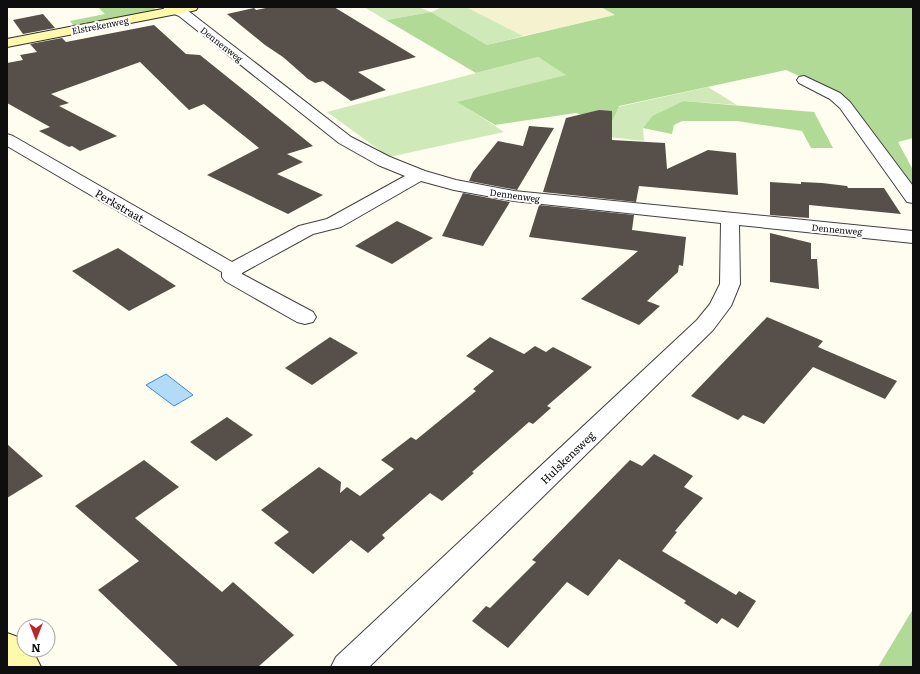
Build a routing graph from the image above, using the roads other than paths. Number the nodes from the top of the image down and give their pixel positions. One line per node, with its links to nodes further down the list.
1 (192, 7): 2 (street, Elstrekenweg)
2 (173, 9): 3 (street, Elstrekenweg); 6 (street, Dennenweg)
3 (7, 43)
4 (804, 80): 7 (street)
5 (7, 139): 10 (street, Perkstraat)
6 (419, 175): 8 (street, Dennenweg); 10 (street)
7 (913, 198)
8 (730, 219): 9 (street, Dennenweg); 14 (street, Hulskensweg)
9 (913, 237)
10 (232, 270): 11 (street, Perkstraat)
11 (305, 317)
12 (7, 647): 13 (street)
13 (25, 667)
14 (347, 667)

